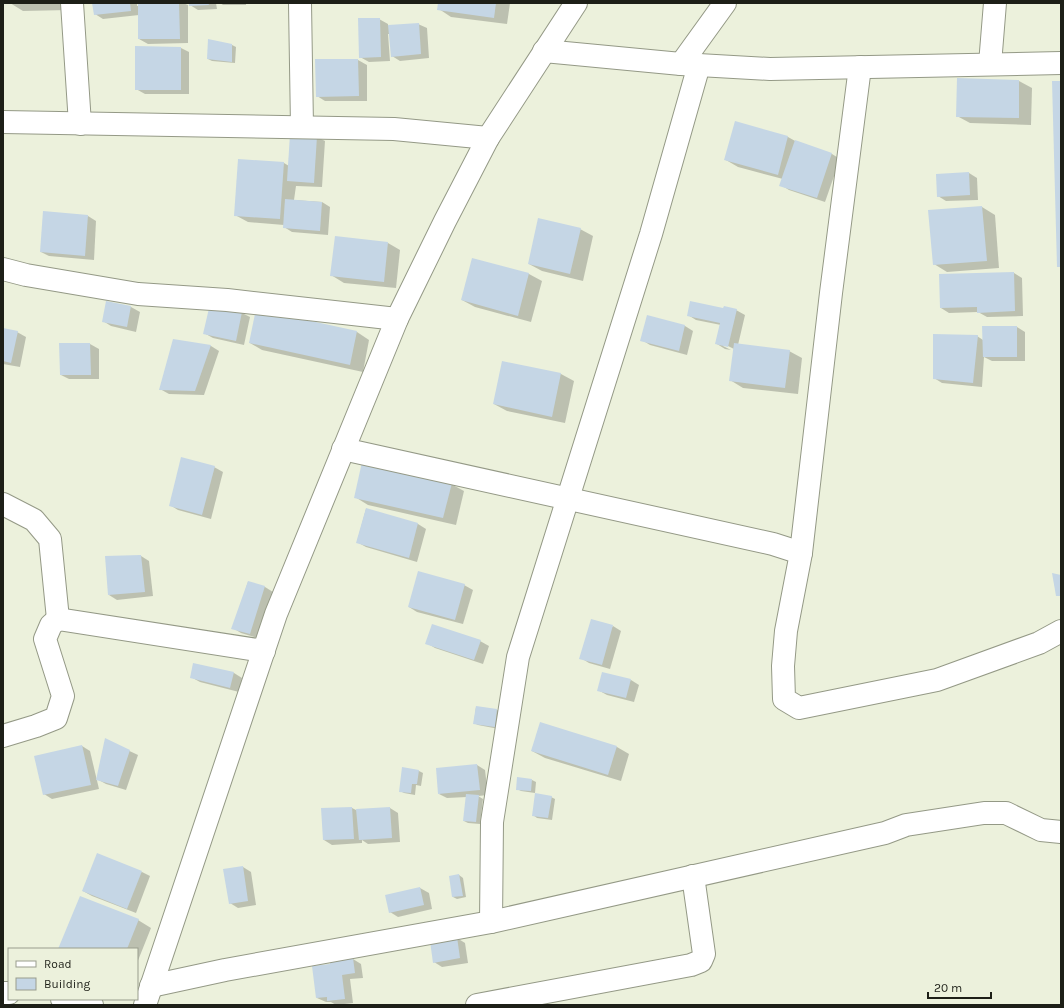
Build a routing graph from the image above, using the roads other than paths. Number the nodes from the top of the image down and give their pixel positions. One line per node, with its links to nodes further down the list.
1 (72, 3): 12 (street)
2 (300, 3): 13 (street)
3 (576, 3): 6 (street)
4 (725, 3): 9 (street)
5 (995, 3): 8 (street)
6 (544, 51): 9 (street); 14 (street)
7 (1061, 63): 8 (street)
8 (990, 64): 10 (street)
9 (690, 65): 10 (street); 18 (street)
10 (860, 67): 20 (street)
11 (3, 122): 12 (street)
12 (80, 124): 13 (street)
13 (302, 127): 14 (street)
14 (488, 138): 16 (street)
15 (3, 269): 16 (street)
16 (397, 319): 17 (street)
17 (343, 449): 18 (street); 23 (street)
18 (569, 499): 20 (street); 27 (street)
19 (3, 504): 21 (street)
20 (801, 553): 22 (street)
21 (58, 619): 23 (street); 24 (street)
22 (1061, 631)
23 (264, 651): 28 (street)
24 (3, 736)
25 (1061, 832): 26 (street)
26 (693, 876): 27 (street); 31 (street)
27 (491, 922): 28 (street)
28 (148, 995)
29 (67, 1000): 30 (street)
30 (92, 1005)
31 (478, 1005)

